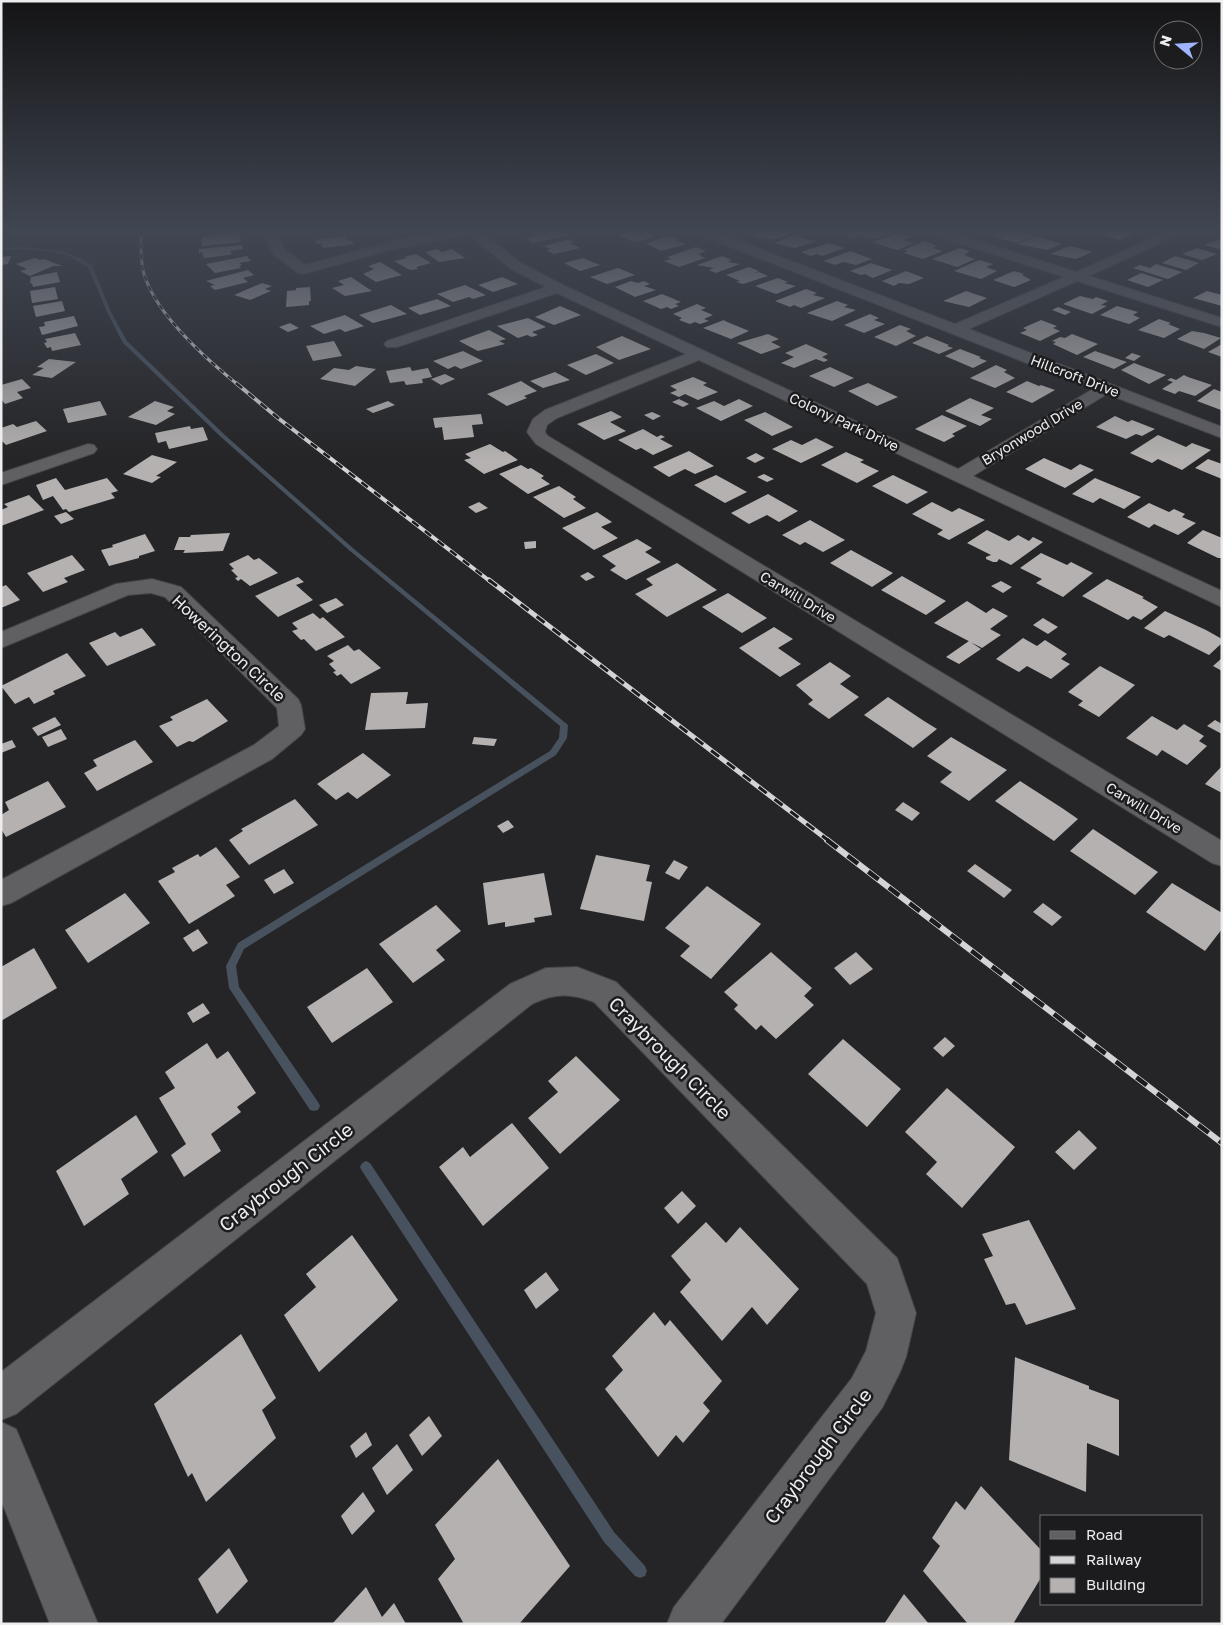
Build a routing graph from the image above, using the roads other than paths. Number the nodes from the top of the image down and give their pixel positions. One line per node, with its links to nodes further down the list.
1 (499, 308): 8 (street)
2 (601, 308): 9 (street, Colony Park Drive)
3 (900, 308): 7 (street, Hillcroft Drive)
4 (1006, 308): 7 (street)
5 (1174, 308): 6 (street)
6 (1222, 323)
7 (957, 330): 10 (street, Hillcroft Drive)
8 (392, 344)
9 (701, 354): 13 (street, Colony Park Drive); 17 (street, Carwill Drive)
10 (1106, 388): 11 (street, Hillcroft Drive); 13 (street, Bryonwood Drive)
11 (1222, 433)
12 (88, 449): 14 (street)
13 (959, 476): 15 (street, Colony Park Drive)
14 (1, 479)
15 (1222, 600)
16 (1, 641): 18 (street, Howerington Circle)
17 (1222, 855)
18 (1, 894)
19 (1, 1399): 22 (street, Craybrough Circle)
20 (1, 1444): 21 (street)
21 (74, 1624)
22 (691, 1624)

